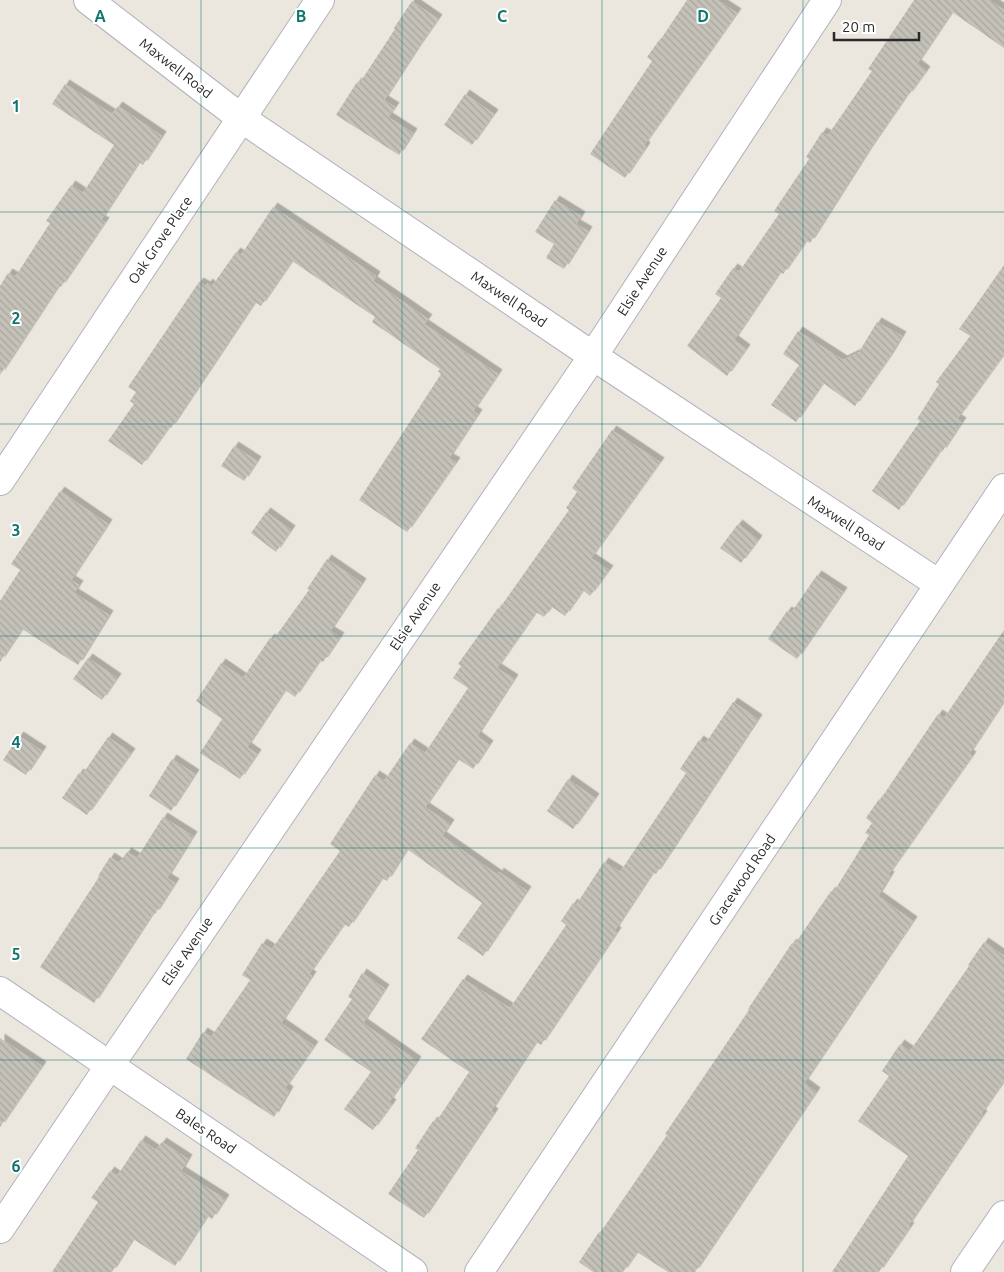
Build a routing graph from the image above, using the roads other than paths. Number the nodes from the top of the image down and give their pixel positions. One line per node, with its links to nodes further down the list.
1 (88, 0): 4 (street, Maxwell Road)
2 (320, 0): 4 (street, Oak Grove Place)
3 (827, 0): 5 (street, Elsie Avenue)
4 (241, 118): 5 (street, Maxwell Road); 6 (street, Oak Grove Place)
5 (593, 356): 8 (street, Maxwell Road); 10 (street, Elsie Avenue)
6 (0, 481)
7 (1004, 488): 8 (street, Gracewood Road)
8 (939, 584): 14 (street, Gracewood Road)
9 (0, 990): 10 (street, Bales Road)
10 (110, 1065): 12 (street, Elsie Avenue); 13 (street, Bales Road)
11 (1004, 1215): 15 (street)
12 (0, 1229)
13 (413, 1272)
14 (479, 1272)
15 (965, 1272)

